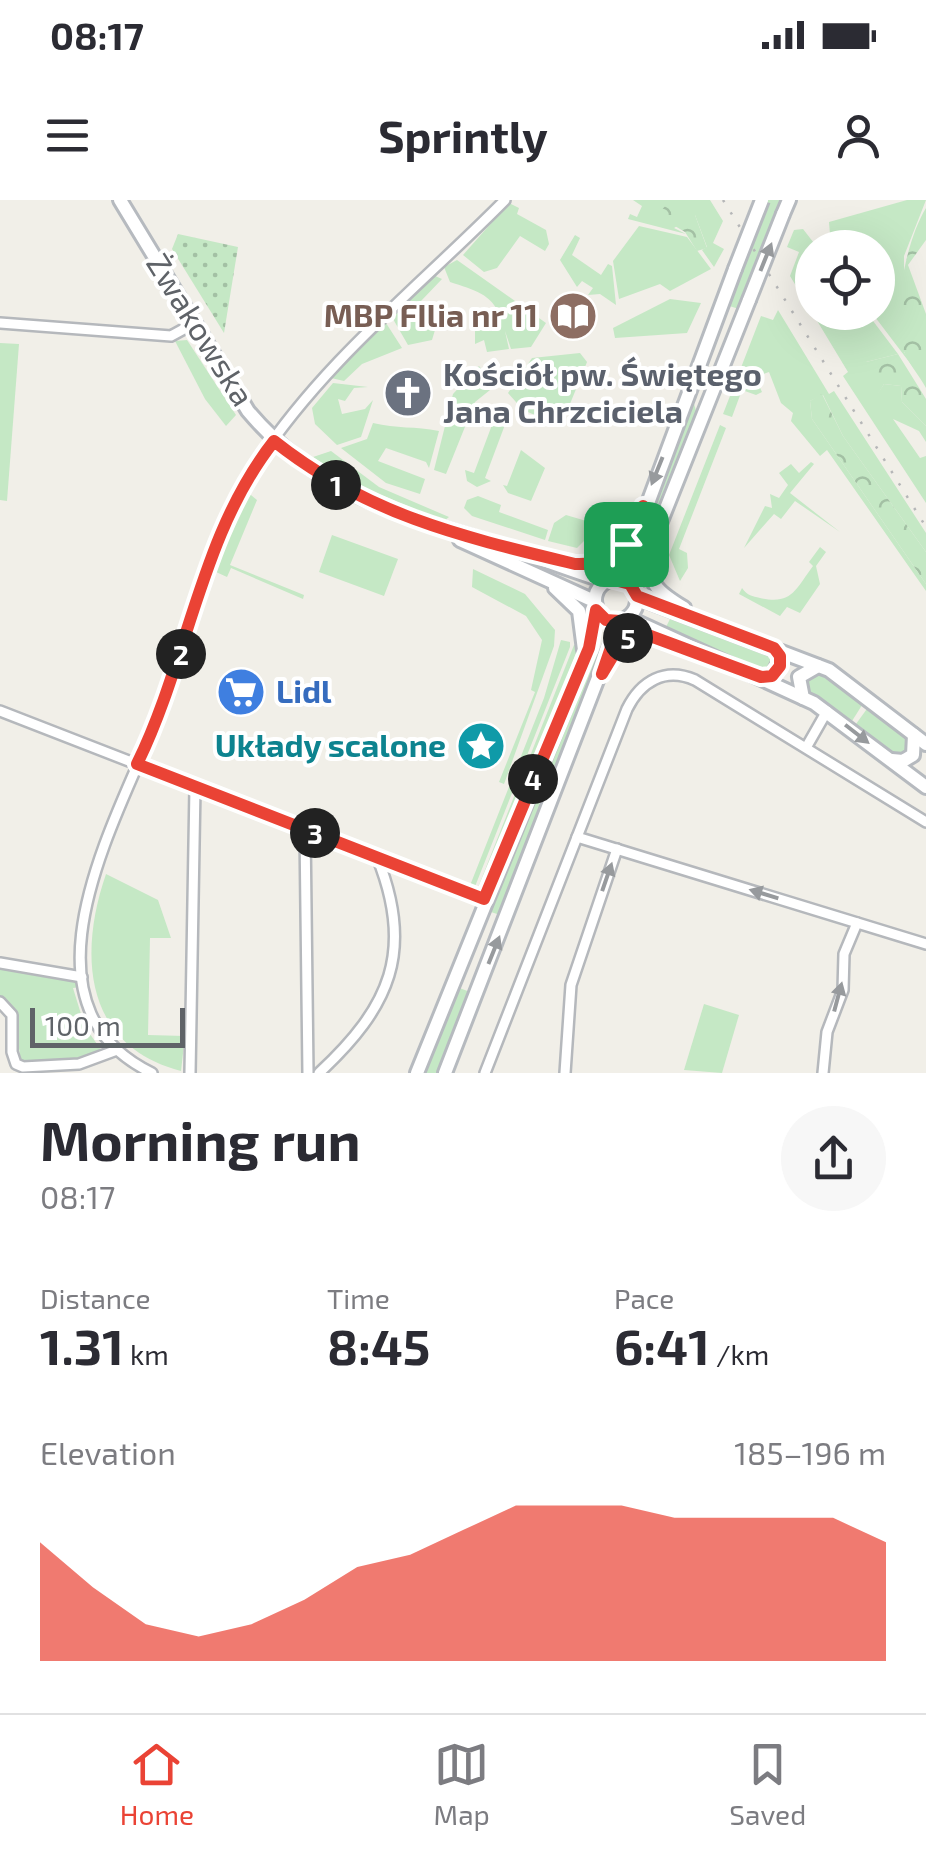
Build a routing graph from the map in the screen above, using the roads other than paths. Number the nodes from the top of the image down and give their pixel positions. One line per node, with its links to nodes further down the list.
1 (120, 200): 6 (street, Żwakowska)
2 (505, 200): 7 (street)
3 (762, 200): 8 (street, one-way to 8, bridge)
4 (788, 200): 9 (street, one-way to 4, bridge)
5 (0, 323): 6 (street)
6 (192, 324): 7 (street, Żwakowska)
7 (274, 441): 10 (street, Żwakowska); 31 (street)
8 (643, 506): 11 (street); 13 (street)
9 (659, 528): 14 (street); 16 (street)
10 (449, 534): 11 (street, Żwakowska); 12 (street, Żwakowska)
11 (534, 556): 13 (street, Żwakowska)
12 (525, 572): 15 (street, Żwakowska); 21 (street)
13 (608, 580): 14 (street); 15 (street)
14 (636, 593): 16 (street); 17 (street)
15 (595, 605): 17 (street); 21 (street)
16 (700, 618): 19 (street)
17 (624, 620): 18 (street); 22 (street)
18 (691, 648): 22 (street); 23 (street)
19 (774, 648): 20 (street); 23 (street)
20 (818, 666): 24 (street); 27 (street)
21 (578, 667): 39 (street)
22 (602, 674): 45 (street, one-way to 22)
23 (752, 674): 24 (street)
24 (803, 698): 26 (street)
25 (0, 711): 31 (street)
26 (827, 711): 29 (street); 30 (street, one-way to 30)
27 (910, 731): 28 (street); 30 (street)
28 (926, 744)
29 (806, 746): 34 (street); 36 (street)
30 (890, 759): 33 (street)
31 (137, 764): 32 (street); 44 (street)
32 (195, 786): 35 (street); 49 (street)
33 (926, 787)
34 (926, 822)
35 (305, 829): 38 (street); 50 (street)
36 (577, 837): 37 (street); 54 (street)
37 (617, 849): 40 (street, one-way to 37); 55 (street, one-way to 37)
38 (378, 857): 39 (street); 51 (street)
39 (484, 899): 43 (street)
40 (857, 923): 41 (street); 56 (street, one-way to 40)
41 (926, 944)
42 (0, 963): 44 (street)
43 (456, 972): 45 (street); 52 (street)
44 (82, 977): 47 (street)
45 (481, 981): 53 (street)
46 (0, 1002): 47 (street)
47 (117, 1050): 48 (street)
48 (152, 1073)
49 (190, 1073)
50 (308, 1073)
51 (318, 1073)
52 (417, 1073)
53 (445, 1073)
54 (485, 1073)
55 (565, 1073)
56 (823, 1073)

